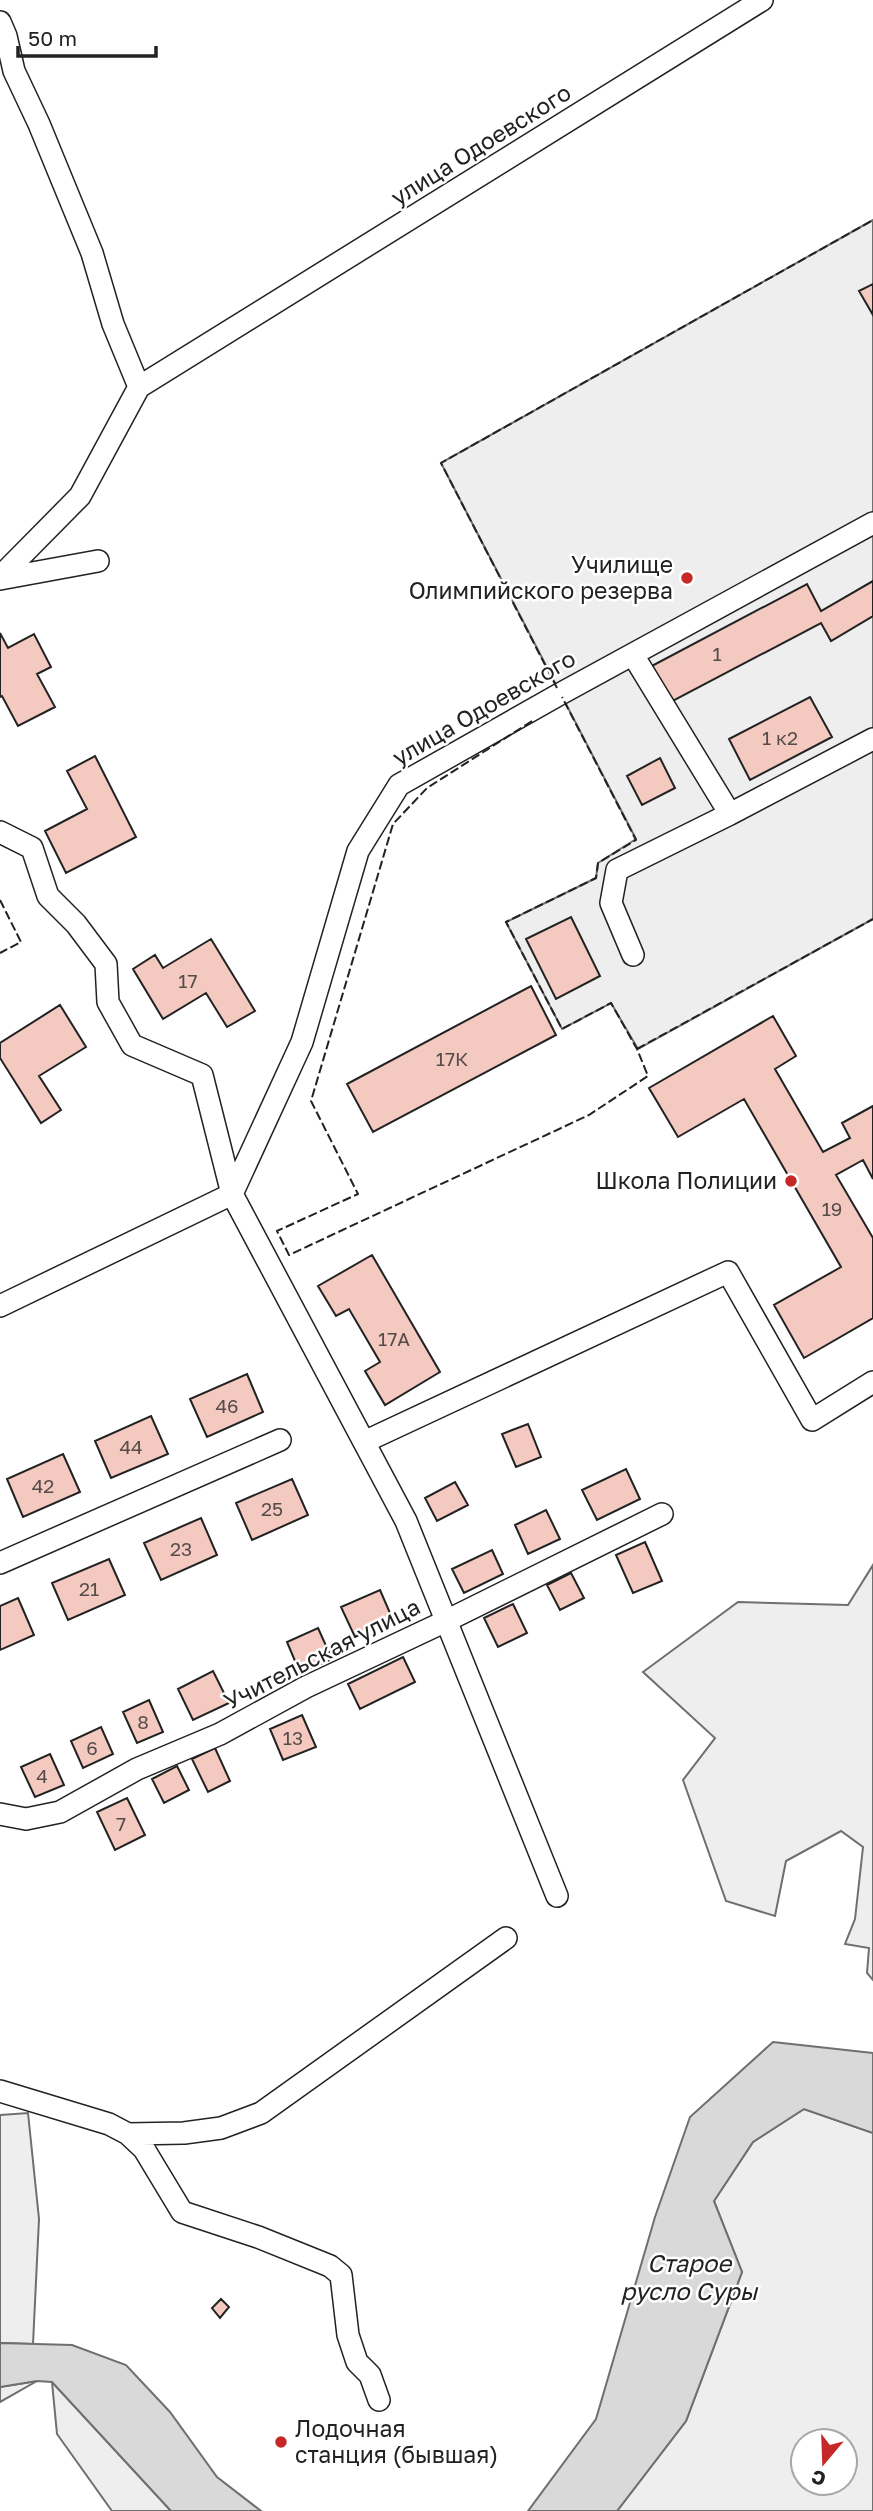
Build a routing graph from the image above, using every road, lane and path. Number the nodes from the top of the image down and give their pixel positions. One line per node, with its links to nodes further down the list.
1 (762, 0): 3 (street, улица Одоевского)
2 (0, 22): 3 (street)
3 (139, 387): 6 (street)
4 (873, 523): 7 (street, улица Одоевского)
5 (98, 561): 6 (street)
6 (0, 578)
7 (633, 655): 9 (street); 12 (street, улица Одоевского)
8 (873, 739): 9 (street)
9 (730, 814): 11 (street)
10 (0, 832): 12 (street)
11 (633, 955)
12 (232, 1194): 13 (street); 16 (street)
13 (0, 1306)
14 (873, 1382): 16 (street)
15 (280, 1440): 18 (street)
16 (364, 1442): 19 (street)
17 (662, 1514): 19 (street, Учительская улица)
18 (0, 1563)
19 (446, 1621): 20 (street, Учительская улица); 21 (street)
20 (0, 1814)
21 (557, 1896)
22 (506, 1938): 24 (street)
23 (0, 2091): 24 (street)
24 (128, 2134): 25 (street)
25 (379, 2400)

